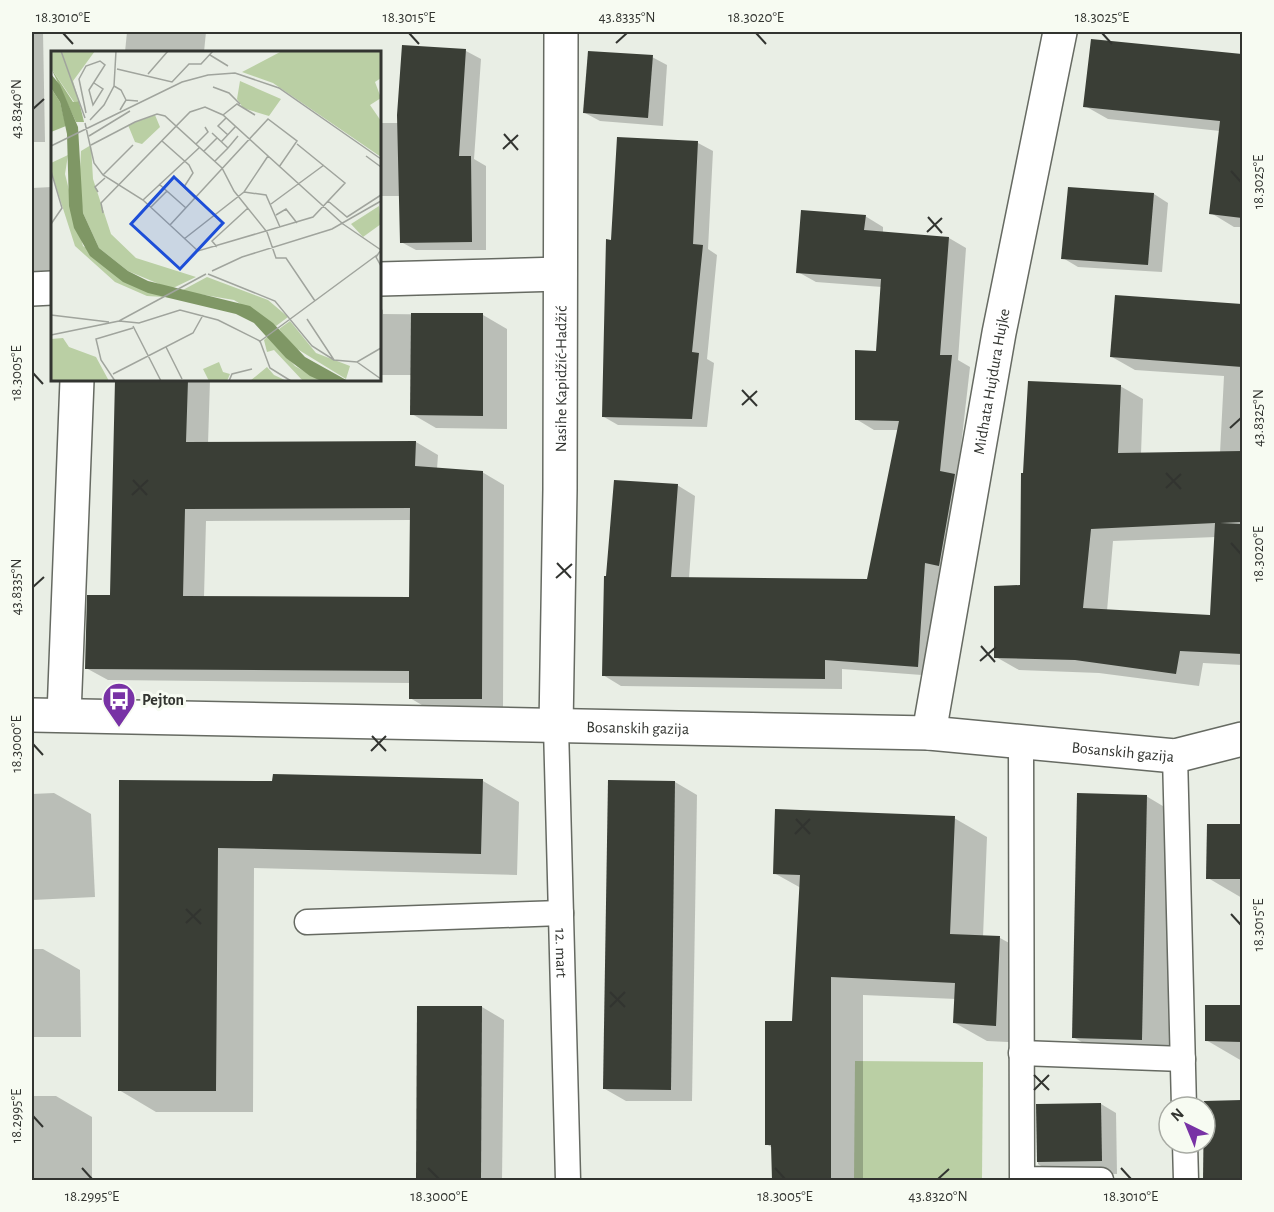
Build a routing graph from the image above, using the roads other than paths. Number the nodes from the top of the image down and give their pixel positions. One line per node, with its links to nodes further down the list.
1 (561, 32): 3 (street, Nasihe Kapidžić-Hadžić)
2 (1060, 32): 11 (street, Midhata Hujdura Hujke)
3 (560, 274): 4 (street); 10 (street, Nasihe Kapidžić-Hadžić)
4 (381, 279)
5 (32, 288): 6 (street)
6 (51, 288)
7 (76, 381): 9 (street)
8 (32, 715): 9 (street, Bosanskih gazija)
9 (64, 715): 10 (street, Bosanskih gazija)
10 (556, 727): 11 (street, Bosanskih gazija); 15 (lane, 12. mart)
11 (928, 733): 13 (street, Bosanskih gazija)
12 (1242, 739): 14 (street, Bosanskih gazija)
13 (1021, 742): 14 (street, Bosanskih gazija); 17 (lane)
14 (1174, 756): 18 (lane)
15 (561, 913): 16 (lane); 21 (lane, 12. mart)
16 (307, 922)
17 (1021, 1053): 18 (lane); 22 (lane)
18 (1183, 1059): 19 (lane)
19 (1184, 1095)
20 (1185, 1155): 23 (lane)
21 (568, 1180)
22 (1101, 1180)
23 (1186, 1180)

